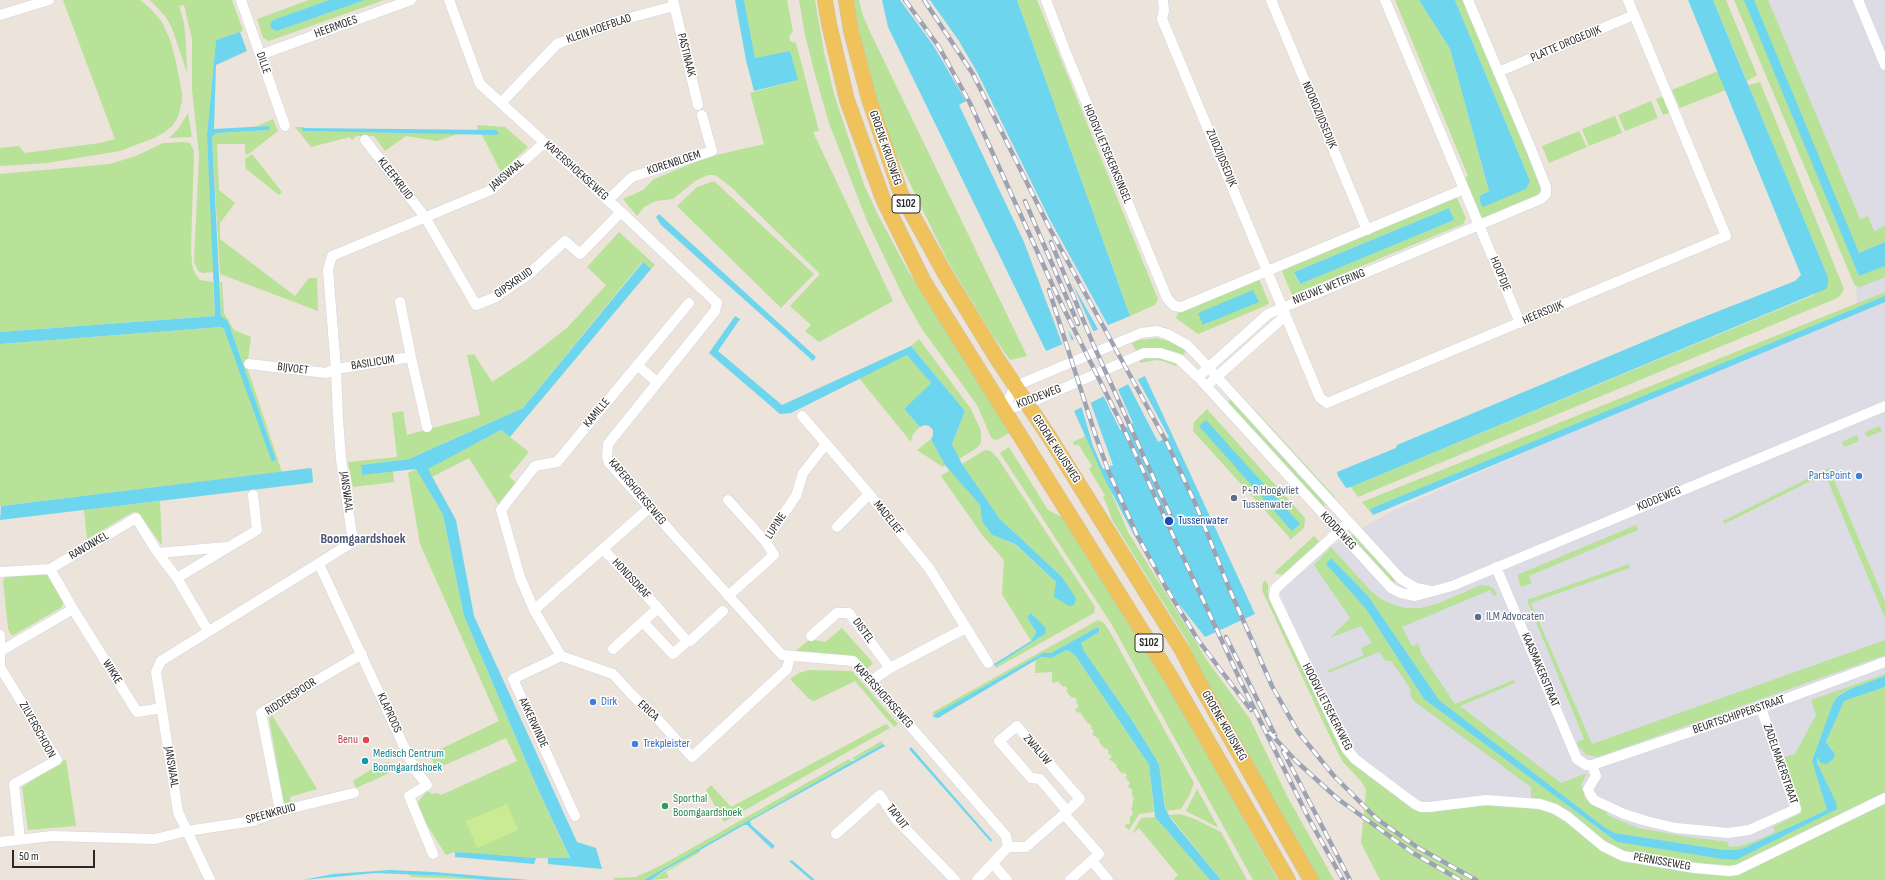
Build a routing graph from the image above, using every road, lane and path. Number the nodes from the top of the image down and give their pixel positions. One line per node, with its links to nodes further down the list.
1 (49, 0): 15 (street)
2 (241, 0): 17 (street, DILLE)
3 (411, 0): 17 (street, HEERMOES)
4 (448, 0): 20 (street, KAPERSHOEKSEWEG)
5 (825, 0): 49 (main road, GROENE KRUISWEG / S102)
6 (846, 0): 45 (main road, GROENE KRUISWEG / S102)
7 (1046, 0): 32 (street, HOOGVLIETSEKERKSINGEL)
8 (1163, 0): 32 (street, ZUIDZIJDSEDIJK)
9 (1271, 0): 31 (street, NOORDZIJDSEDIJK)
10 (1385, 0): 26 (street)
11 (1468, 0): 19 (street, NIEUWE WETERING)
12 (1628, 0): 16 (street)
13 (1858, 0): 18 (street)
14 (673, 3): 20 (street, KLEIN HOEFBLAD); 21 (street, PASTINAAK)
15 (0, 15)
16 (1634, 15): 19 (street, PLATTE DROGEDIJK); 36 (street, HEERSDIJK)
17 (260, 55): 23 (street, DILLE)
18 (1885, 65)
19 (1498, 72): 30 (street, NIEUWE WETERING)
20 (501, 103): 25 (street, KAPERSHOEKSEWEG)
21 (698, 105)
22 (702, 115): 27 (street, KORENBLOEM)
23 (285, 126)
24 (365, 140): 29 (street, KLEEFKRUID)
25 (544, 143): 27 (street, KAPERSHOEKSEWEG); 29 (street, JANSWAAL)
26 (1464, 189): 30 (street); 31 (street)
27 (608, 200): 28 (street, KAPERSHOEKSEWEG)
28 (621, 212): 29 (street, GIPSKRUID); 44 (street, KAPERSHOEKSEWEG)
29 (426, 218): 41 (street, JANSWAAL)
30 (1479, 226): 35 (street, NIEUWE WETERING); 36 (street, HOOFDJE)
31 (1367, 230): 32 (street)
32 (1269, 271): 35 (street, ZUIDZIJDSEDIJK)
33 (400, 302): 37 (street, BASILICUM)
34 (689, 304): 39 (street, KAMILLE)
35 (1283, 311): 36 (street, HEERSDIJK); 40 (street, NIEUWE WETERING); 43 (street, NIEUWE WETERING)
36 (1520, 323)
37 (410, 357): 41 (street, BASILICUM); 51 (street, BASILICUM)
38 (249, 364): 41 (street, BIJVOET)
39 (637, 365): 44 (street); 73 (street, KAMILLE)
40 (1208, 367): 42 (street, NIEUWE WETERING); 43 (street, KODDEWEG); 45 (street, KODDEWEG)
41 (336, 369): 64 (street, JANSWAAL)
42 (1198, 377): 46 (street, KODDEWEG); 47 (street, KODDEWEG)
43 (1217, 377): 46 (street, NIEUWE WETERING); 57 (street, KODDEWEG)
44 (657, 382): 56 (street, KAPERSHOEKSEWEG)
45 (1015, 386): 47 (main road, GROENE KRUISWEG / S102); 49 (street, KODDEWEG)
46 (1206, 386): 59 (street, KODDEWEG)
47 (1027, 404): 49 (street, KODDEWEG); 114 (main road, GROENE KRUISWEG / S102)
48 (1885, 406): 65 (street, KODDEWEG)
49 (1003, 410): 113 (main road, GROENE KRUISWEG / S102)
50 (802, 416): 52 (street, MADELIEF)
51 (427, 427)
52 (826, 444): 53 (street, MADELIEF); 60 (street, LUPINE)
53 (869, 494): 58 (street); 76 (street, MADELIEF)
54 (253, 495): 61 (street)
55 (728, 500): 60 (street)
56 (649, 508): 62 (street); 70 (street, KAPERSHOEKSEWEG)
57 (1349, 522): 59 (street, HOOGVLIETSEKERKWEG); 69 (street, KODDEWEG)
58 (837, 527)
59 (1338, 531): 69 (street, KODDEWEG); 95 (street, HOOGVLIETSEKERKWEG)
60 (765, 541): 70 (street, LUPINE)
61 (230, 546): 63 (street); 68 (street)
62 (603, 549): 71 (street, HONDSDRAF); 73 (street)
63 (158, 553): 66 (street, RANONKEL); 68 (street, RANONKEL)
64 (319, 564): 77 (street, JANSWAAL); 83 (street, KLAPROOS)
65 (1496, 567): 69 (street, KODDEWEG); 92 (street, KAASMAKERSTRAAT)
66 (50, 569): 67 (street, RANONKEL); 72 (street)
67 (0, 572)
68 (177, 578): 77 (street, RANONKEL)
69 (1433, 592)
70 (728, 596): 85 (street, KAPERSHOEKSEWEG)
71 (658, 608): 75 (street, HONDSDRAF); 80 (street, HONDSDRAF)
72 (73, 610): 82 (street); 90 (street, WIKKE)
73 (534, 610): 84 (street)
74 (723, 611): 80 (street)
75 (643, 622): 80 (street); 81 (street, HONDSDRAF)
76 (966, 628): 87 (street, MADELIEF); 88 (street)
77 (208, 631): 90 (street, JANSWAAL)
78 (0, 635): 82 (street, ZILVERSCHOON)
79 (811, 636): 88 (street, DISTEL)
80 (687, 641)
81 (613, 649)
82 (1, 651): 101 (street, ZILVERSCHOON)
83 (362, 654): 96 (street, RIDDERSPOOR); 104 (street, KLAPROOS)
84 (561, 656): 85 (street, ERICA); 98 (street, AKKERWINDE)
85 (790, 656): 89 (street, KAPERSHOEKSEWEG)
86 (1885, 662): 91 (street, BEURTSCHIPPERSTRAAT)
87 (988, 663)
88 (890, 668): 89 (street)
89 (871, 681): 103 (street, KAPERSHOEKSEWEG)
90 (162, 708): 99 (street, JANSWAAL)
91 (1761, 708): 92 (street, BEURTSCHIPPERSTRAAT); 92 (street, ZADELMAKERSTRAAT)
92 (1592, 765)
93 (354, 793): 96 (street, SPEENKRUID)
94 (1885, 798): 95 (street, PERNISSEWEG)
95 (1510, 801)
96 (280, 811): 99 (street, SPEENKRUID)
97 (1066, 812): 97 (street, ZWALUW); 103 (street, ZWALUW); 105 (street, ZWALUW)
98 (575, 816)
99 (187, 830): 101 (street, SPEENKRUID); 107 (street, JANSWAAL)
100 (836, 834): 108 (street, TAPUIT)
101 (20, 839): 102 (street, SPEENKRUID)
102 (0, 842)
103 (1008, 847): 106 (street)
104 (433, 854)
105 (1092, 861): 111 (street); 112 (street)
106 (993, 864): 109 (street); 110 (street)
107 (210, 880)
108 (955, 880)
109 (977, 880)
110 (1007, 880)
111 (1070, 880)
112 (1108, 880)
113 (1288, 880)
114 (1311, 880)

